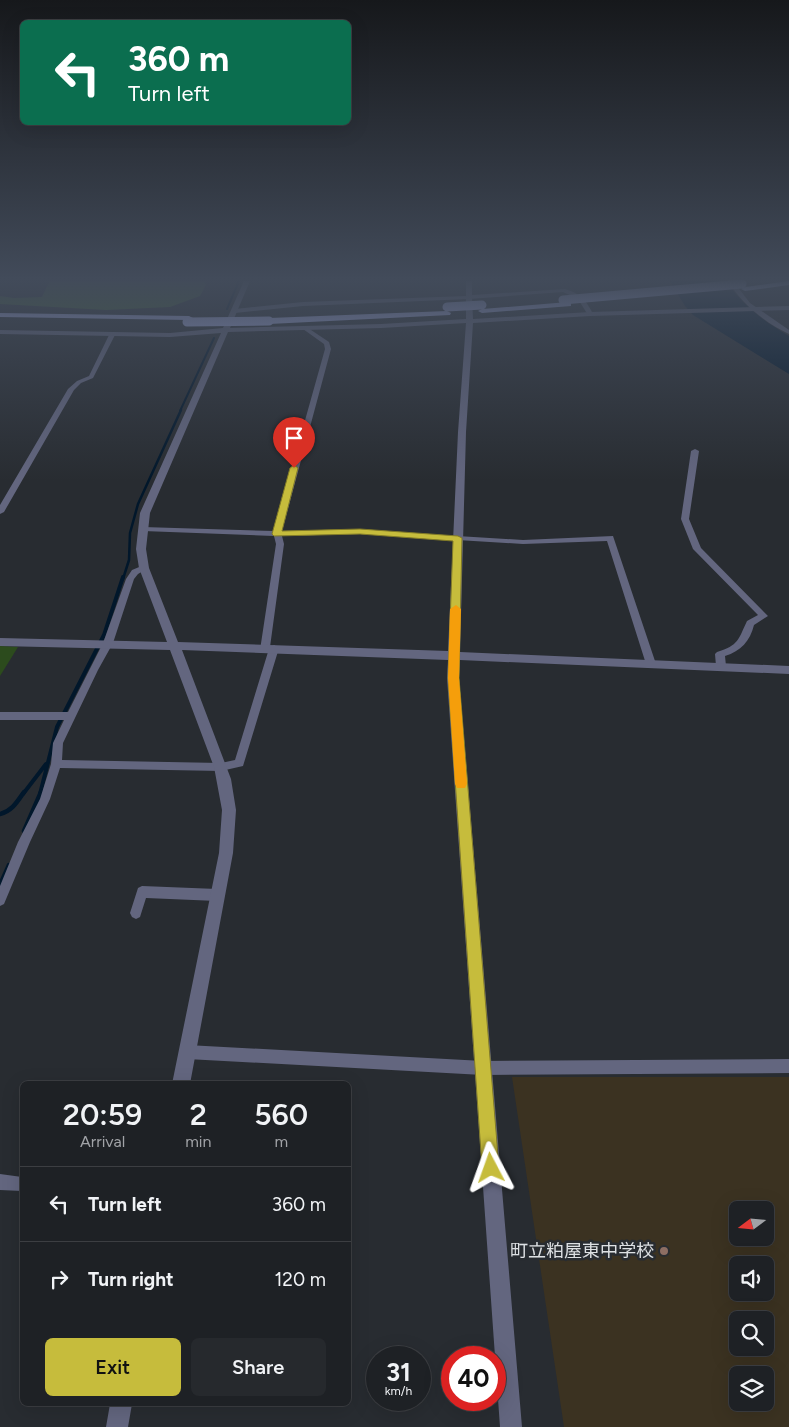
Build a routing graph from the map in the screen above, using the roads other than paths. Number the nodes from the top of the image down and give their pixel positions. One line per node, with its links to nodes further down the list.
1 (106, 348): 6 (street)
2 (217, 348): 7 (street)
3 (328, 348): 8 (street)
4 (468, 348): 9 (street)
5 (695, 451): 17 (street)
6 (0, 512)
7 (143, 529): 8 (street); 10 (street)
8 (277, 534): 9 (street); 14 (street)
9 (458, 538): 15 (street); 16 (street)
10 (144, 568): 12 (street); 13 (street)
11 (0, 642): 12 (street)
12 (108, 643): 13 (street); 20 (street)
13 (174, 645): 14 (street); 22 (street)
14 (270, 649): 15 (street); 22 (street)
15 (454, 656): 16 (street); 28 (street)
16 (651, 664): 17 (street)
17 (721, 666): 18 (street)
18 (789, 670)
19 (0, 716): 20 (street)
20 (70, 716): 21 (street)
21 (56, 764): 22 (street); 24 (street)
22 (221, 766): 23 (street)
23 (217, 895): 25 (street); 26 (street)
24 (0, 900)
25 (136, 913)
26 (187, 1052): 28 (street); 29 (street)
27 (789, 1066): 28 (street)
28 (483, 1068): 34 (street)
29 (182, 1081)
30 (0, 1182): 31 (street)
31 (20, 1184)
32 (121, 1406): 33 (street)
33 (116, 1427)
34 (511, 1427)

